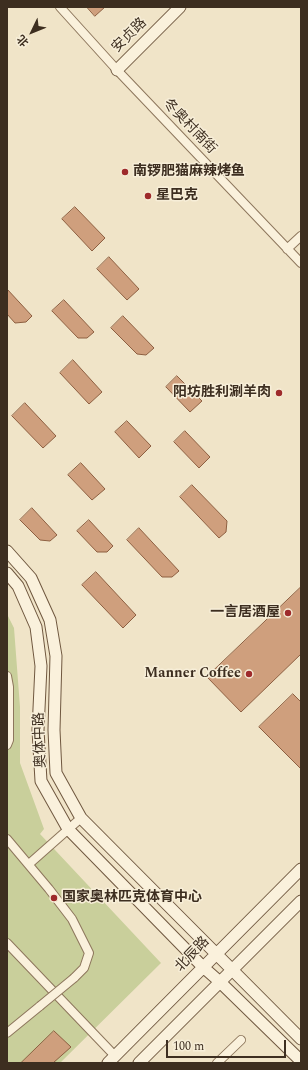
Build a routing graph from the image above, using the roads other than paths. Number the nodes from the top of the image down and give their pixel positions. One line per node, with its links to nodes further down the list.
1 (60, 7): 3 (street, 冬奥村南街)
2 (180, 7): 3 (main road, 安贞路)
3 (117, 70): 5 (street, 冬奥村南街)
4 (301, 236): 5 (street)
5 (288, 249): 6 (street, 冬奥村南街)
6 (301, 263)
7 (7, 551): 12 (main road, 奥体中路)
8 (7, 574): 13 (main road, 奥体中路)
9 (7, 676): 10 (street)
10 (8, 688): 11 (street)
11 (7, 745)
12 (81, 818): 13 (street); 19 (main road, 奥体中路)
13 (68, 829): 15 (street); 20 (main road, 奥体中路)
14 (7, 839): 15 (street)
15 (29, 864): 23 (street, bridge)
16 (301, 869): 19 (main road, 北辰路)
17 (301, 901): 21 (main road)
18 (7, 943): 26 (street)
19 (216, 953): 20 (main road, 北辰路); 21 (main road, 奥体中路)
20 (203, 967): 22 (main road, 奥体中路); 26 (main road, 北辰路)
21 (232, 970): 22 (main road); 24 (main road, 奥体中路)
22 (220, 982): 27 (main road, 奥体中路); 28 (main road)
23 (7, 1033)
24 (301, 1039)
25 (241, 1040): 29 (street)
26 (111, 1059)
27 (298, 1059)
28 (139, 1063)
29 (218, 1063)

